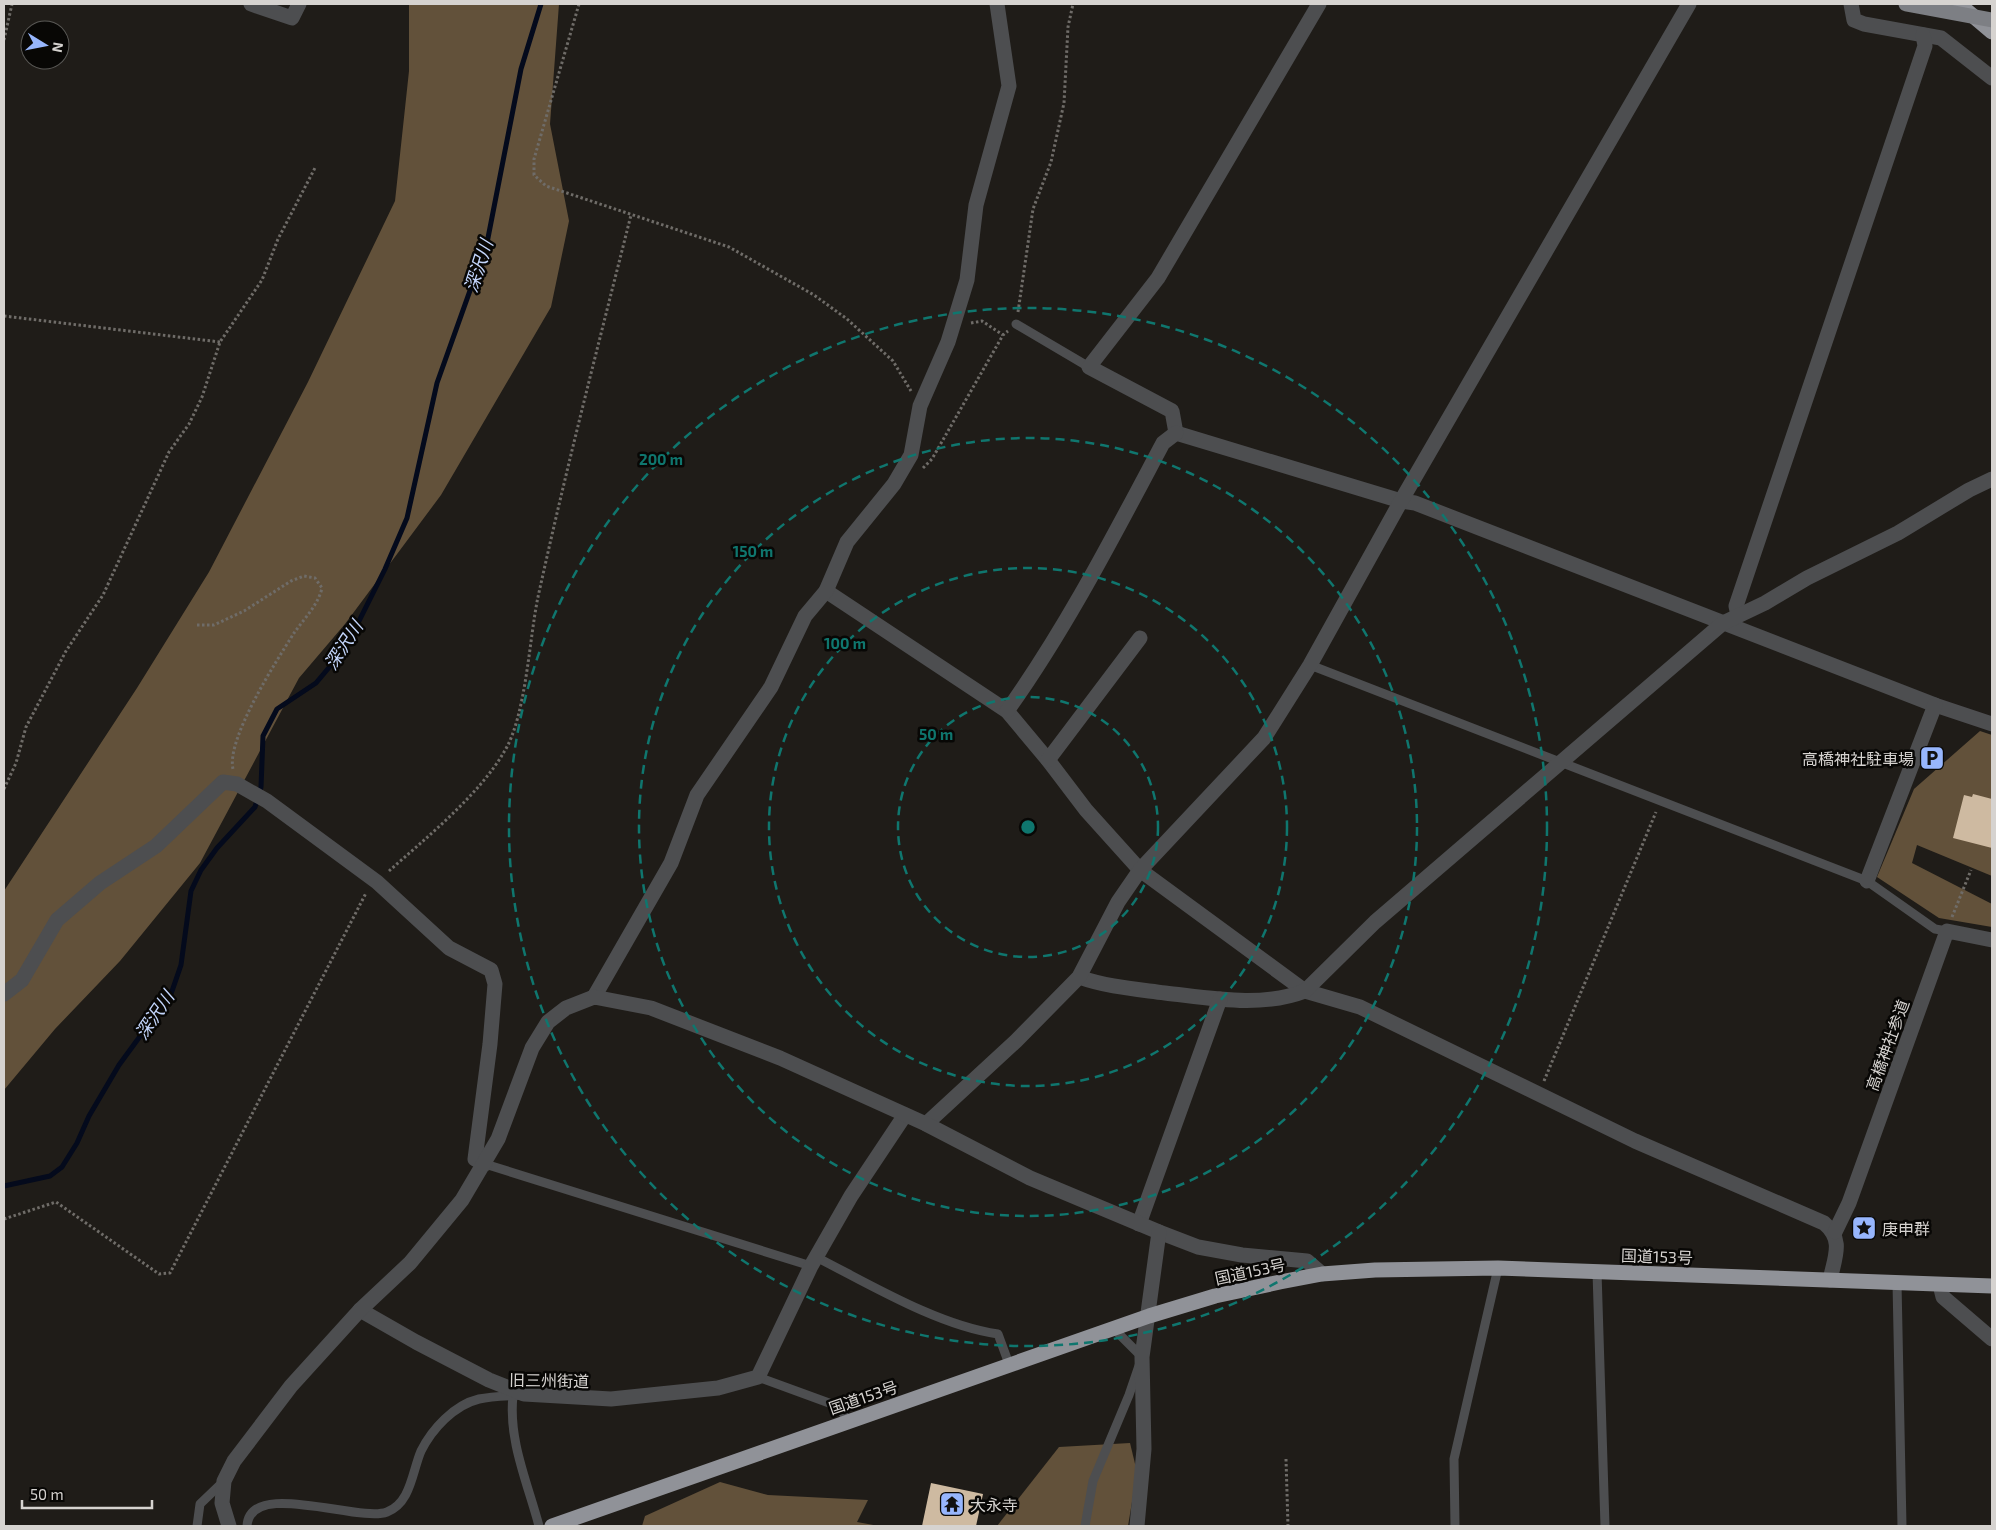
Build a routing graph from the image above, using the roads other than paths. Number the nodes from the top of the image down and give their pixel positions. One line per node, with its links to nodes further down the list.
1 (251, 4): 2 (street)
2 (299, 4)
3 (997, 4): 18 (street)
4 (1319, 4): 14 (street)
5 (1689, 4): 17 (street)
6 (1851, 4): 11 (street)
7 (1906, 4): 9 (main road, bridge)
8 (1959, 4): 10 (highway)
9 (1992, 20)
10 (1992, 32)
11 (1923, 35): 12 (street); 19 (street)
12 (1992, 78)
13 (1016, 324): 14 (lane)
14 (1089, 367): 15 (street)
15 (1176, 433): 17 (street); 24 (street)
16 (1992, 479): 19 (street)
17 (1401, 501): 20 (street); 22 (street)
18 (826, 591): 24 (street); 35 (street)
19 (1738, 616): 20 (street)
20 (1723, 622): 23 (street); 27 (street)
21 (1140, 638): 26 (street)
22 (1310, 665): 27 (lane); 28 (street)
23 (1935, 705): 25 (street); 29 (street)
24 (1008, 711): 26 (street)
25 (1992, 724)
26 (1048, 760): 28 (street)
27 (1559, 762): 29 (lane); 33 (street)
28 (1140, 870): 32 (street); 33 (street)
29 (1867, 881): 30 (lane)
30 (1947, 931): 31 (street); 42 (street, 高橋神社参道)
31 (1992, 940)
32 (1079, 977): 36 (street); 38 (street)
33 (1305, 990): 36 (street); 42 (street)
34 (4, 994): 39 (street)
35 (594, 997): 37 (street); 39 (street)
36 (1220, 999): 40 (street)
37 (905, 1114): 38 (street); 43 (street)
38 (926, 1124): 40 (street)
39 (485, 1164): 43 (lane); 51 (street)
40 (1139, 1224): 41 (street)
41 (1159, 1232): 46 (street); 52 (street)
42 (1835, 1232): 47 (street)
43 (813, 1262): 56 (lane); 57 (street)
44 (1498, 1268): 45 (highway, 国道153号); 46 (highway, 国道153号); 68 (lane)
45 (1597, 1272): 47 (highway, 国道153号); 69 (lane)
46 (1322, 1274): 52 (highway, 国道153号)
47 (1830, 1280): 48 (highway, 国道153号)
48 (1897, 1283): 49 (highway, 国道153号); 70 (lane)
49 (1940, 1285): 50 (highway, 国道153号); 54 (street)
50 (1992, 1286)
51 (360, 1310): 58 (street); 60 (street)
52 (1149, 1316): 53 (highway, 国道153号); 55 (street)
53 (1113, 1328): 55 (lane); 56 (highway, 国道153号)
54 (1992, 1339)
55 (1142, 1357): 66 (lane); 67 (street)
56 (1009, 1364): 59 (highway, 国道153号)
57 (758, 1377): 58 (street, 旧三州街道); 59 (lane)
58 (518, 1395): 63 (lane, 旧三州街道); 64 (lane)
59 (847, 1421): 65 (highway, 国道153号)
60 (224, 1481): 61 (lane); 62 (street)
61 (196, 1526)
62 (229, 1526)
63 (248, 1526)
64 (539, 1526)
65 (552, 1526)
66 (1085, 1526)
67 (1137, 1526)
68 (1455, 1526)
69 (1605, 1526)
70 (1902, 1526)

